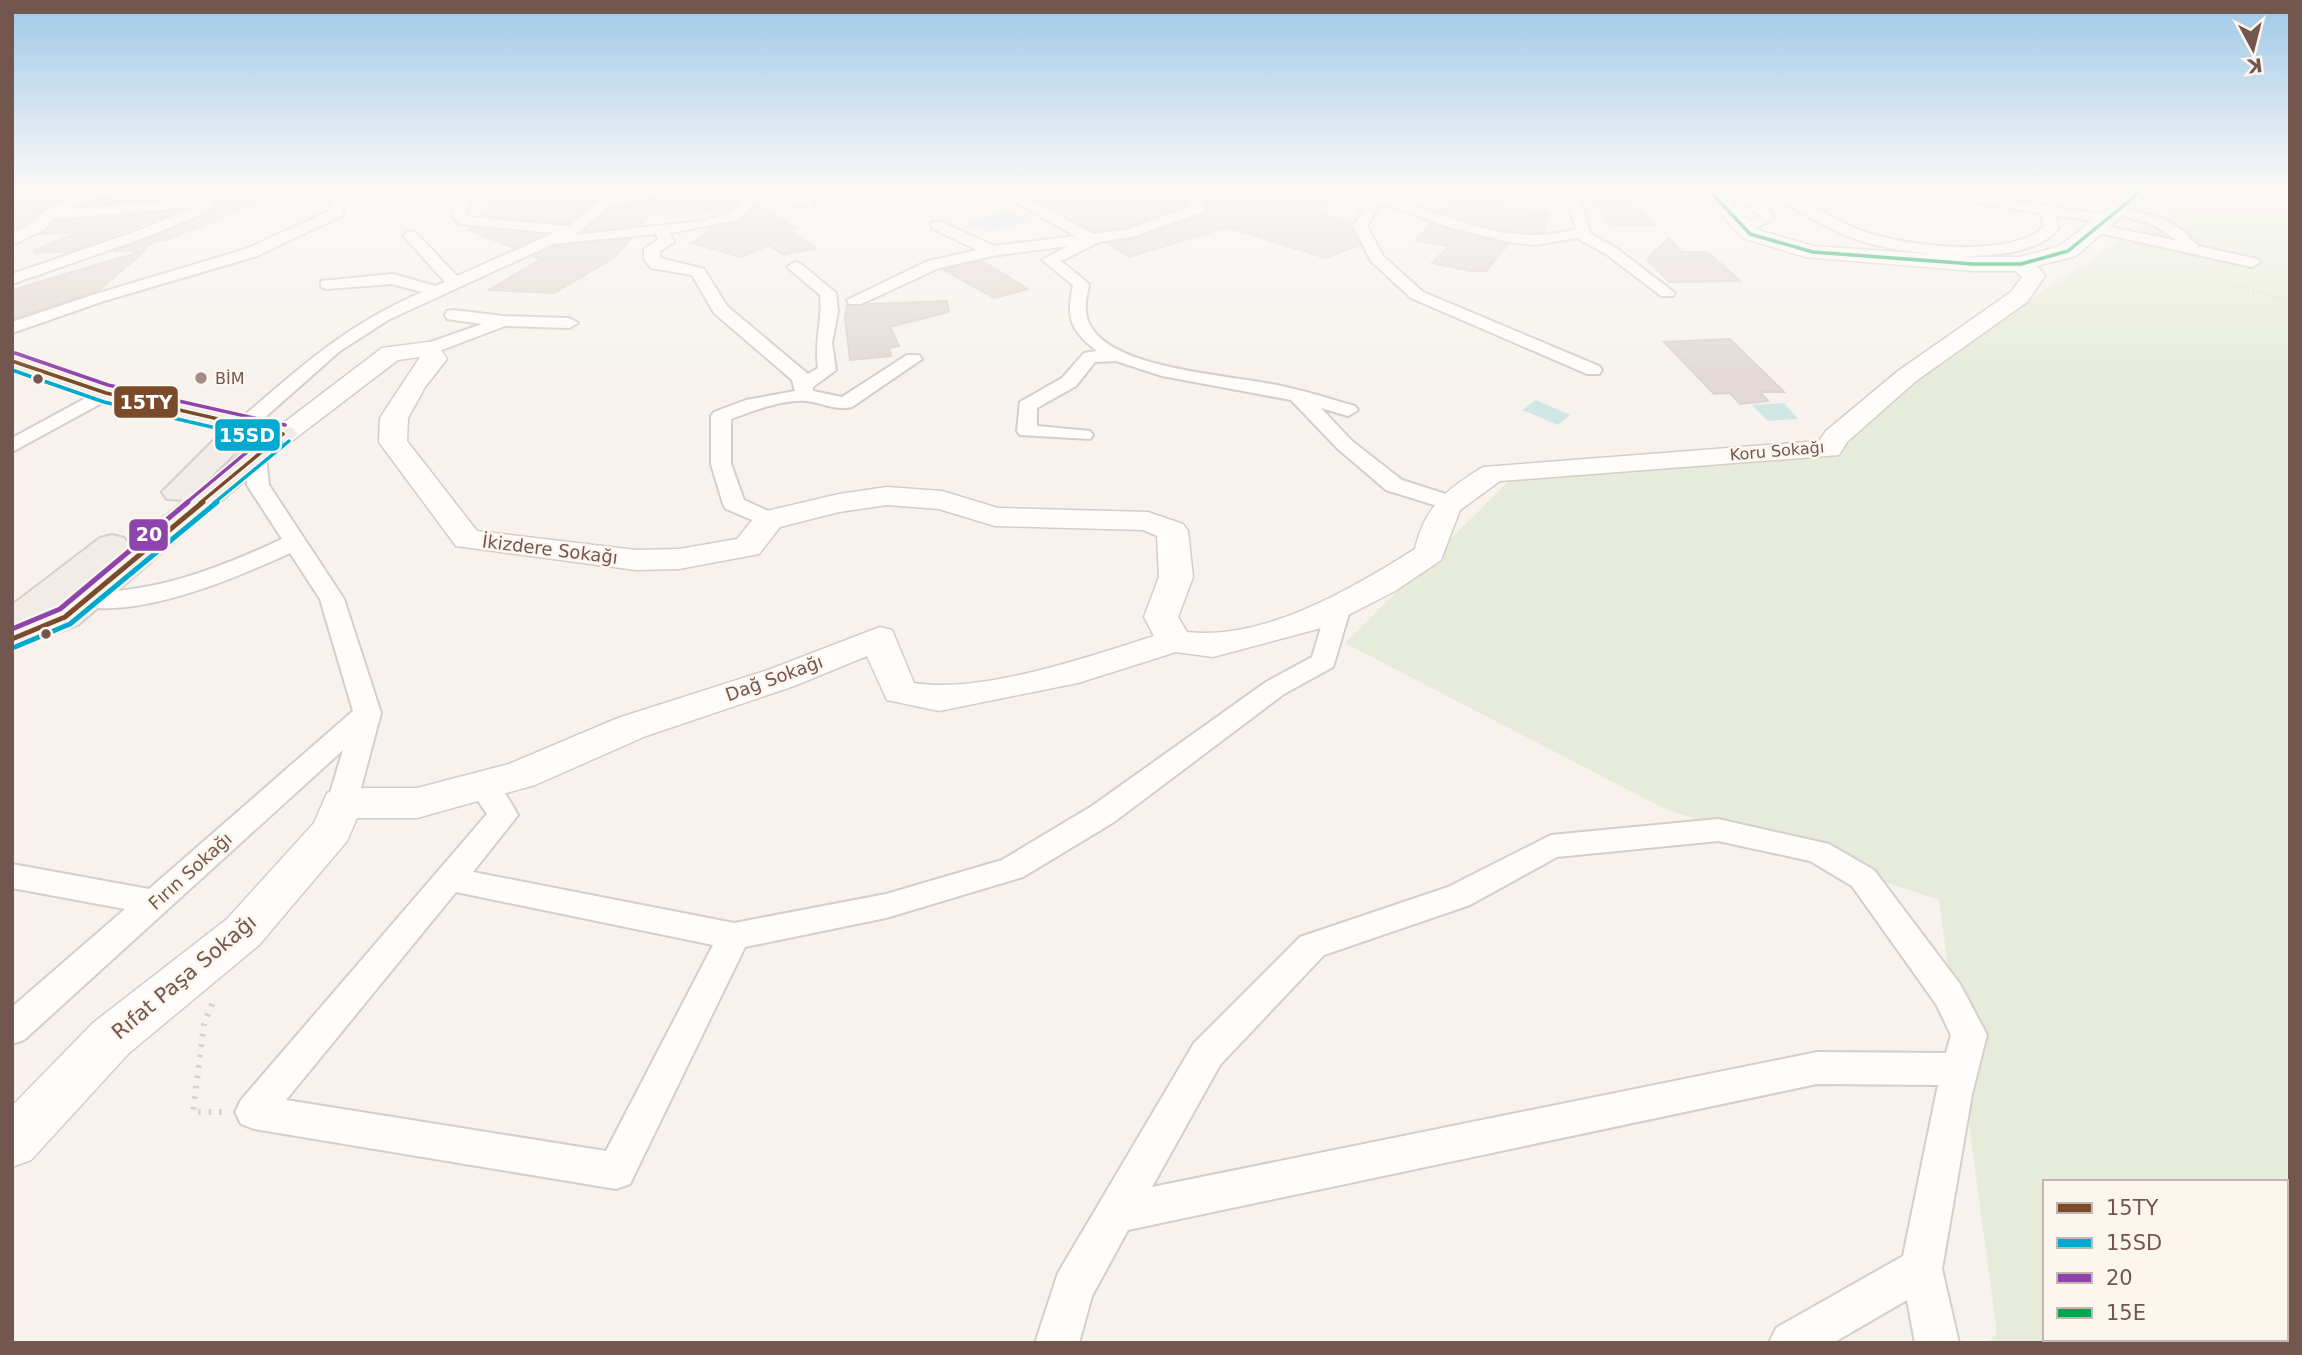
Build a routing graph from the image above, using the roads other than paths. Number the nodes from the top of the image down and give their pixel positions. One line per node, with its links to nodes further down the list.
1 (92, 251): 16 (street)
2 (251, 251): 25 (street)
3 (425, 251): 18 (street)
4 (525, 251): 18 (street)
5 (652, 251): 31 (street)
6 (991, 251): 21 (street)
7 (1069, 251): 27 (street)
8 (1373, 251): 30 (street)
9 (1611, 251): 20 (street)
10 (1807, 251): 14 (street)
11 (2067, 251): 14 (street)
12 (2203, 251): 13 (street)
13 (2252, 262)
14 (2021, 264): 40 (street, Koru Sokağı)
15 (795, 267): 31 (street)
16 (12, 279)
17 (327, 284): 19 (street)
18 (456, 284): 19 (street)
19 (439, 292): 35 (street)
20 (1667, 293)
21 (855, 300)
22 (453, 315): 23 (street)
23 (503, 321): 24 (street); 26 (street)
24 (569, 323)
25 (12, 328)
26 (428, 349): 36 (street); 41 (street, İkizdere Sokağı)
27 (1118, 356): 33 (street); 37 (street)
28 (913, 359): 31 (street)
29 (12, 361): 32 (main road)
30 (1593, 370)
31 (804, 390): 41 (street)
32 (106, 393): 35 (main road); 38 (street)
33 (1297, 396): 34 (street); 40 (street)
34 (1348, 410)
35 (246, 424): 36 (main road); 45 (main road)
36 (283, 434): 39 (main road)
37 (1083, 435)
38 (13, 446)
39 (256, 456): 42 (street); 43 (main road)
40 (1447, 502): 44 (street)
41 (769, 520): 47 (street)
42 (295, 542): 43 (street); 48 (street)
43 (86, 600): 46 (main road)
44 (1339, 607): 47 (street); 54 (street)
45 (12, 623)
46 (12, 639)
47 (1174, 641): 49 (street, Dağ Sokağı)
48 (367, 713): 50 (street); 53 (street, Fırın Sokağı)
49 (482, 785): 50 (street, Dağ Sokağı); 52 (street)
50 (342, 803): 57 (street, Rıfat Paşa Sokağı)
51 (12, 876): 53 (street)
52 (449, 879): 54 (street); 54 (street)
53 (155, 902): 55 (street, Fırın Sokağı)
54 (734, 936)
55 (12, 1029)
56 (1961, 1069): 58 (street); 58 (street); 59 (street)
57 (12, 1143)
58 (1115, 1214): 60 (street)
59 (1921, 1269): 61 (street); 62 (street)
60 (1057, 1343)
61 (1791, 1343)
62 (1937, 1343)

